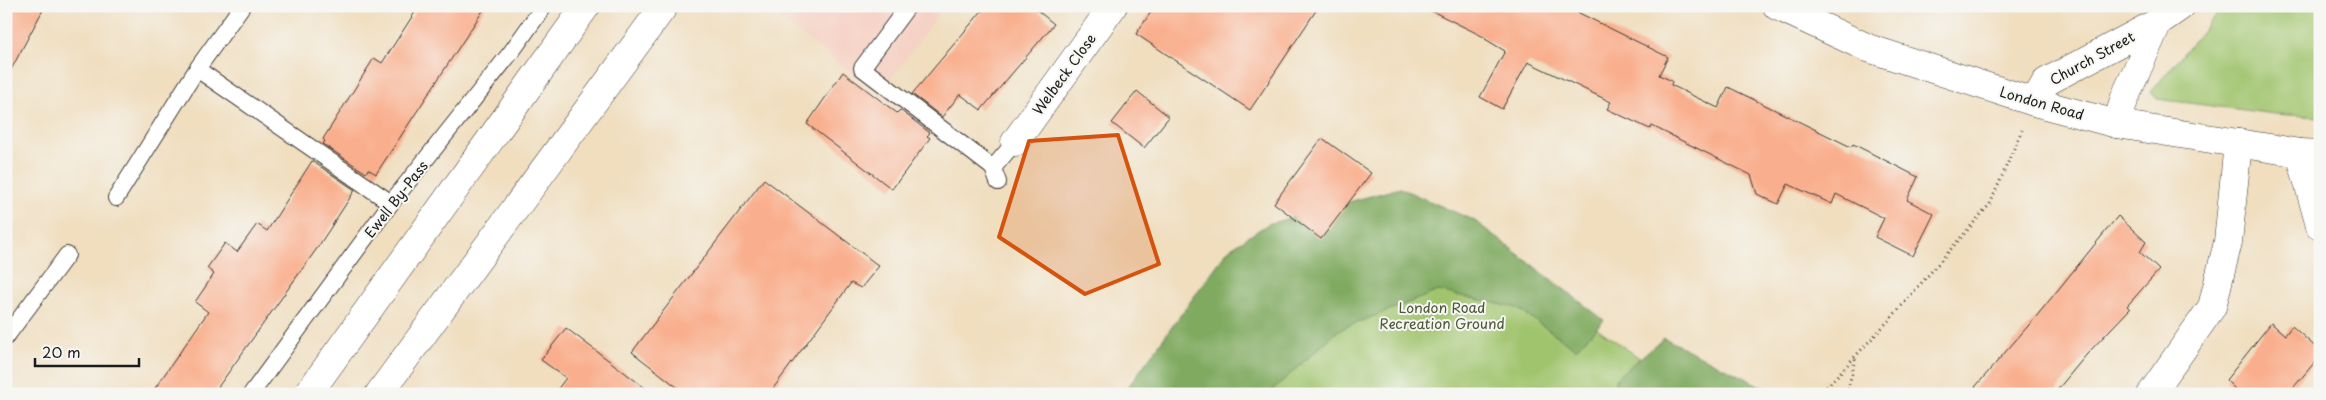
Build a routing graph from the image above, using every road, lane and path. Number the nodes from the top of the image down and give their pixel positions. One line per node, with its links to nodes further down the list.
1 (242, 6): 10 (lane)
2 (544, 6): 17 (lane, Ewell By-Pass)
3 (586, 6): 23 (main road)
4 (664, 6): 24 (main road)
5 (908, 6): 13 (lane)
6 (1113, 6): 13 (main road, Welbeck Close)
7 (1777, 6): 11 (main road, London Road)
8 (2181, 6): 9 (main road, Church Street)
9 (2158, 22): 11 (main road, Church Street); 12 (main road, Church Street)
10 (197, 69): 16 (lane); 17 (lane)
11 (2034, 102): 12 (main road, London Road); 21 (path)
12 (2116, 124): 14 (main road, London Road)
13 (1015, 142)
14 (2238, 143): 15 (main road, London Road); 27 (main road)
15 (2310, 153): 18 (main road)
16 (116, 198)
17 (391, 202): 22 (lane, Ewell By-Pass)
18 (2320, 226)
19 (67, 255): 20 (lane)
20 (6, 337)
21 (1856, 355): 25 (path); 26 (path)
22 (251, 394)
23 (308, 394)
24 (379, 394)
25 (1820, 394)
26 (1847, 394)
27 (2151, 394)

